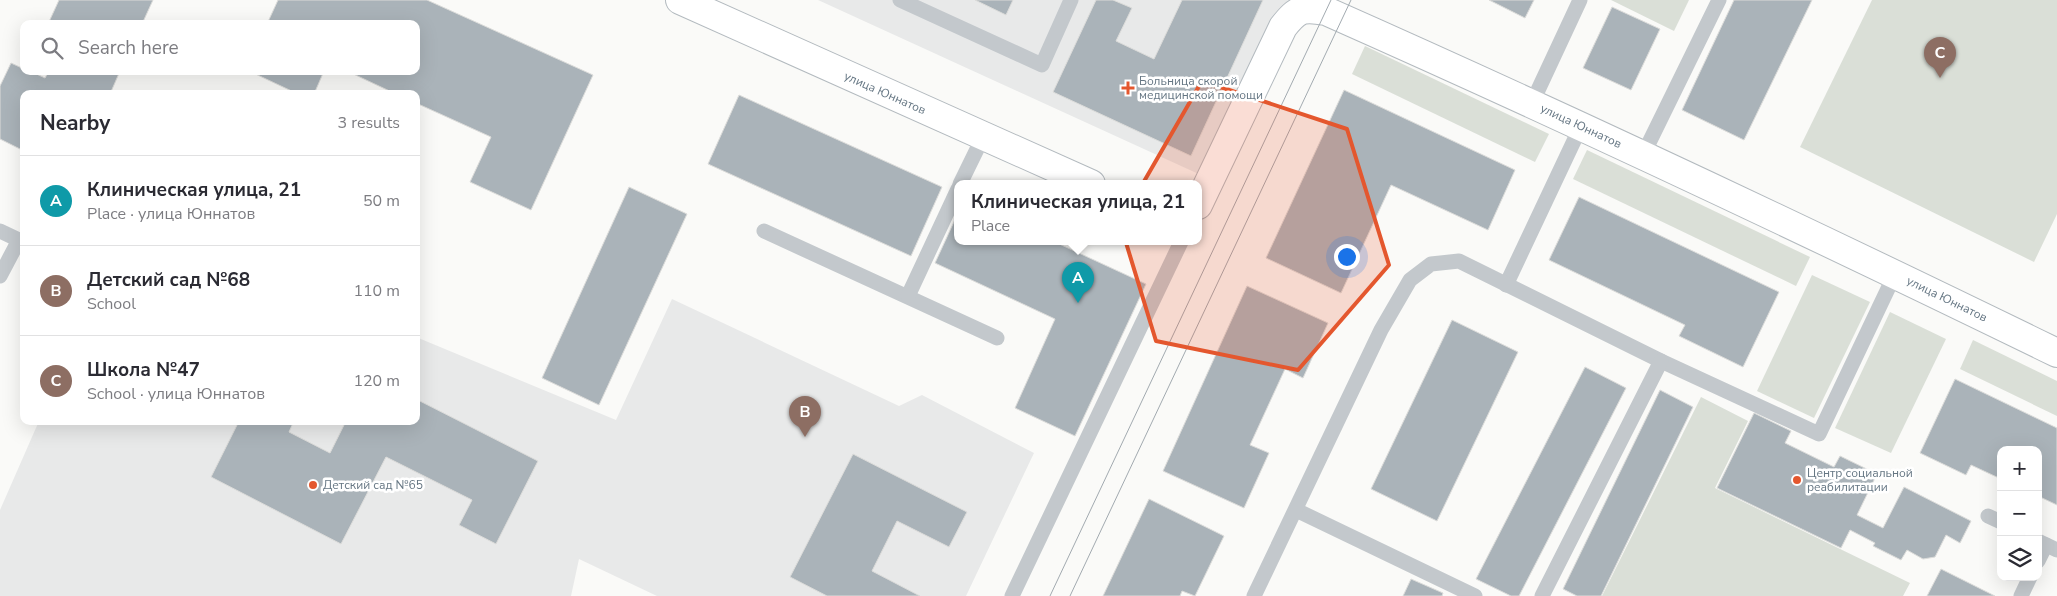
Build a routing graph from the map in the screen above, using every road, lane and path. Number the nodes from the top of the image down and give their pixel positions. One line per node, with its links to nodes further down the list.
1 (680, 0): 8 (street, улица Юннатов)
2 (900, 0): 3 (lane)
3 (1071, 0)
4 (1580, 0): 6 (lane)
5 (1719, 0): 9 (lane)
6 (1532, 103): 7 (street, улица Юннатов); 12 (street, улица Юннатов)
7 (1581, 126): 9 (street, улица Юннатов); 19 (lane)
8 (983, 137): 10 (lane); 11 (street, улица Юннатов)
9 (1643, 155): 17 (street, улица Юннатов)
10 (962, 180)
11 (1082, 180)
12 (1202, 197)
13 (954, 198): 20 (lane)
14 (0, 231): 18 (lane)
15 (764, 231): 20 (lane)
16 (1180, 245): 26 (lane)
17 (1895, 274): 22 (street, улица Юннатов); 23 (lane)
18 (0, 276)
19 (1506, 285): 23 (lane); 24 (lane)
20 (908, 296): 21 (lane)
21 (997, 338)
22 (2057, 353)
23 (1662, 361): 29 (lane)
24 (1296, 510): 27 (lane); 28 (lane)
25 (2028, 581): 30 (lane)
26 (1012, 596)
27 (1254, 596)
28 (1475, 596)
29 (1542, 596)
30 (2021, 596)

